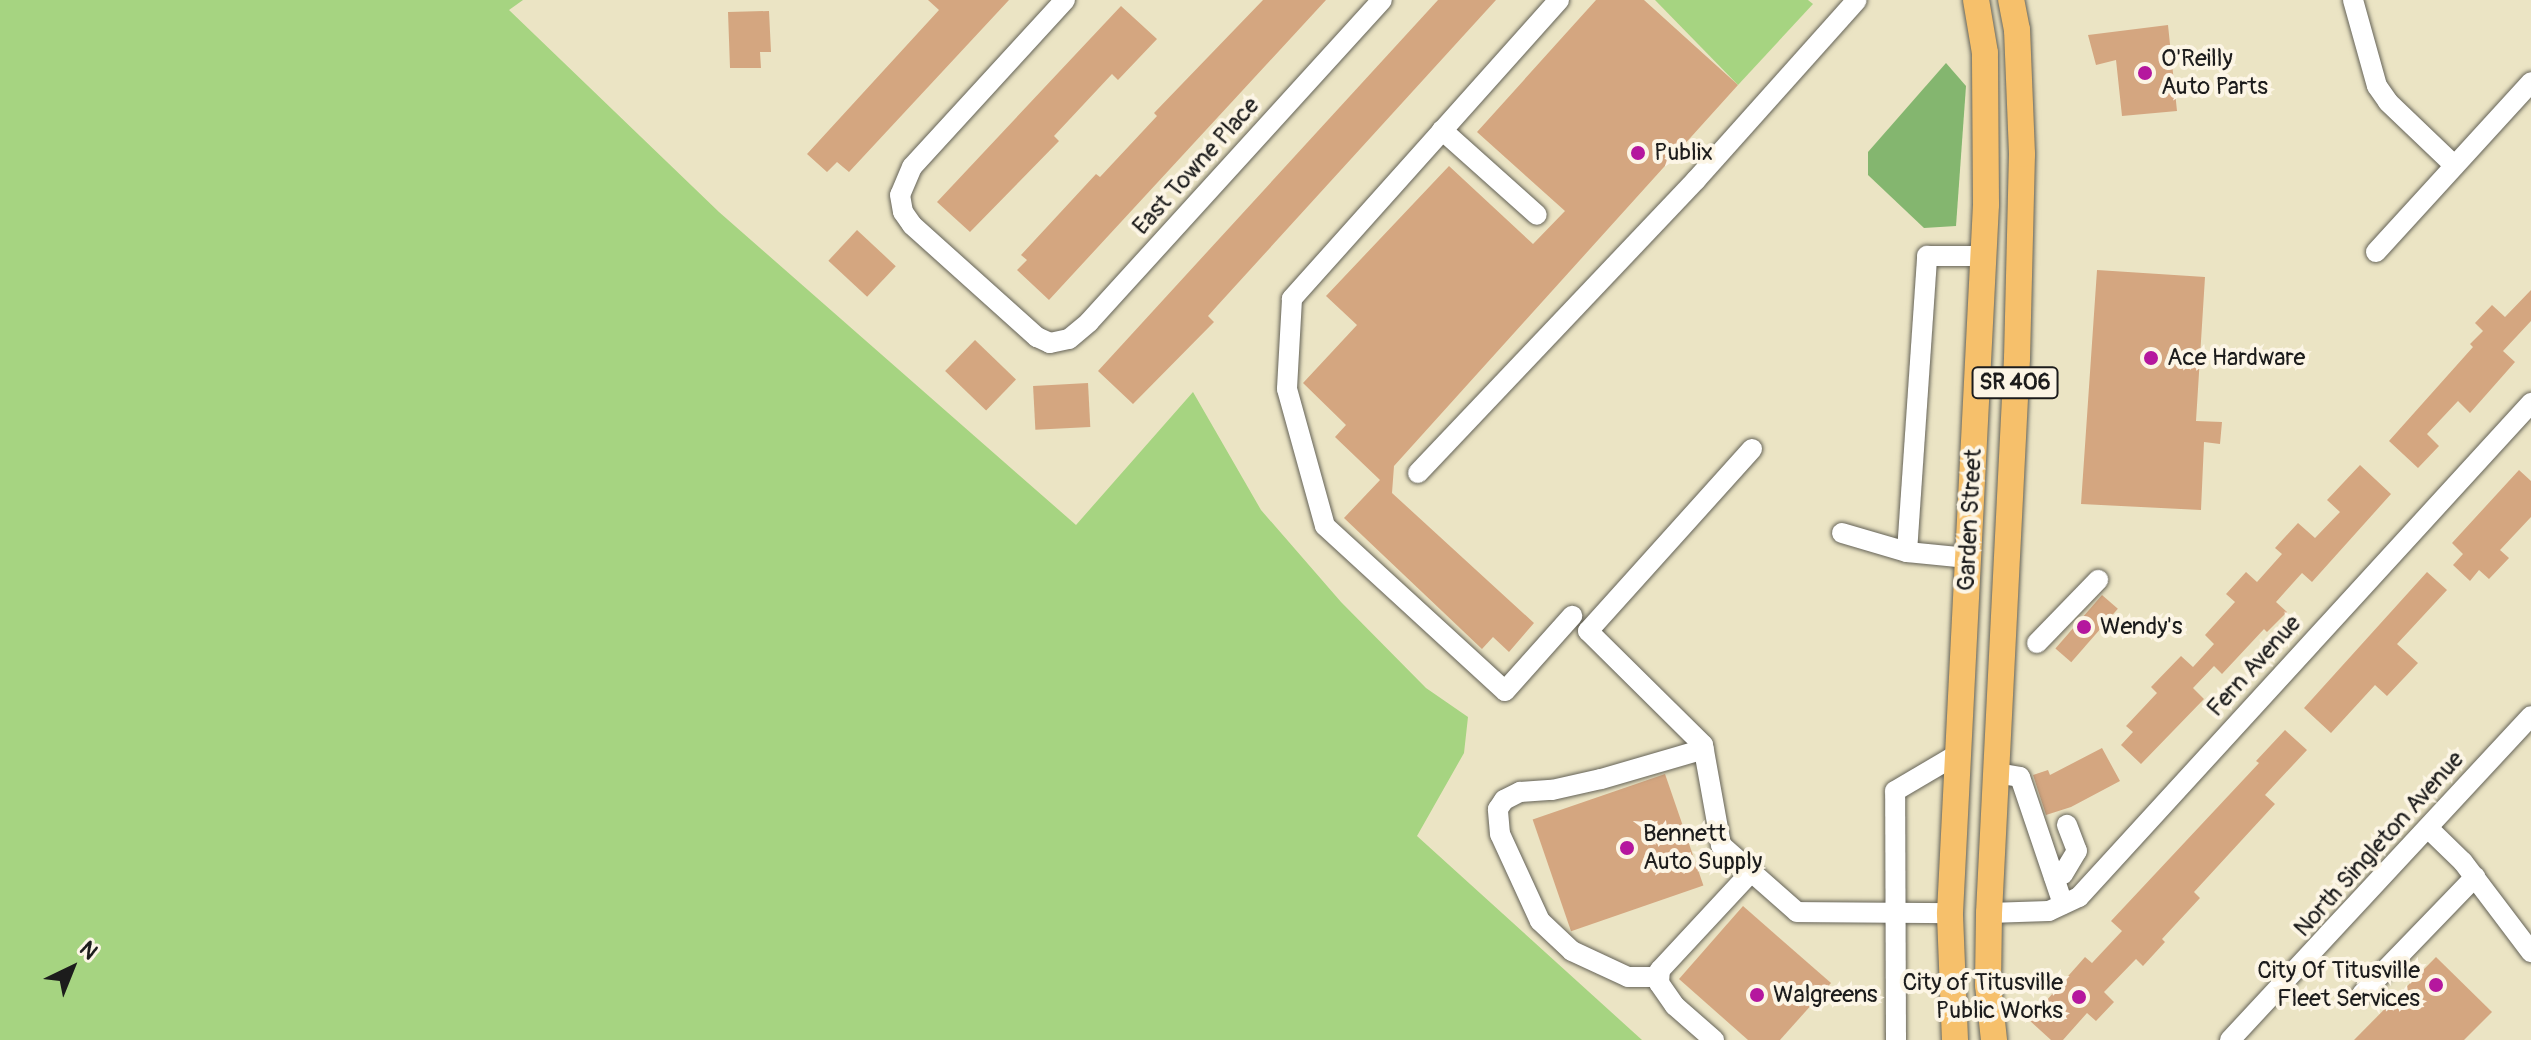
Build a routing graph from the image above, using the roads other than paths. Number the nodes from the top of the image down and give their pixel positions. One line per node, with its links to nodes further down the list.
1 (1065, 0): 2 (street, East Towne Place)
2 (1382, 0)
3 (1559, 0): 9 (street)
4 (1857, 0): 17 (street)
5 (1976, 0): 13 (main road, Garden Street / SR 406)
6 (2011, 0): 21 (main road, Garden Street / SR 406)
7 (2353, 0): 10 (street)
8 (2531, 82): 10 (street)
9 (1442, 130): 11 (street); 23 (street)
10 (2454, 165): 12 (street)
11 (1537, 215)
12 (2376, 252)
13 (1984, 256): 16 (main road, Garden Street / SR 406); 19 (street)
14 (2531, 403): 35 (street, Fern Avenue)
15 (1752, 449): 27 (street)
16 (1972, 466): 20 (main road, Garden Street / SR 406); 21 (main road)
17 (1418, 473)
18 (1842, 533): 19 (street)
19 (1907, 552): 20 (street)
20 (1968, 558): 25 (main road); 28 (main road, Garden Street / SR 406)
21 (2007, 563): 25 (main road, Garden Street / SR 406)
22 (2098, 580): 24 (street)
23 (1572, 616)
24 (2037, 643)
25 (2002, 658): 29 (main road, Garden Street / SR 406)
26 (2531, 716): 31 (street, North Singleton Avenue)
27 (1704, 749): 32 (street); 40 (street)
28 (1958, 754): 36 (street); 37 (main road, Garden Street / SR 406)
29 (1996, 773): 33 (street); 38 (main road, Garden Street / SR 406)
30 (2067, 825): 33 (street)
31 (2428, 828): 34 (street); 42 (street, North Singleton Avenue)
32 (1752, 871): 36 (street); 40 (street)
33 (2054, 877): 35 (street)
34 (2475, 877): 39 (street); 41 (street)
35 (2063, 904): 38 (street, Fern Avenue)
36 (1894, 913): 37 (street); 44 (street)
37 (1950, 913): 45 (main road, Garden Street / SR 406)
38 (1989, 913): 46 (main road, Garden Street / SR 406)
39 (2531, 952)
40 (1659, 977): 43 (street)
41 (2362, 994)
42 (2234, 1039)
43 (1714, 1040)
44 (1896, 1040)
45 (1955, 1040)
46 (1994, 1040)

